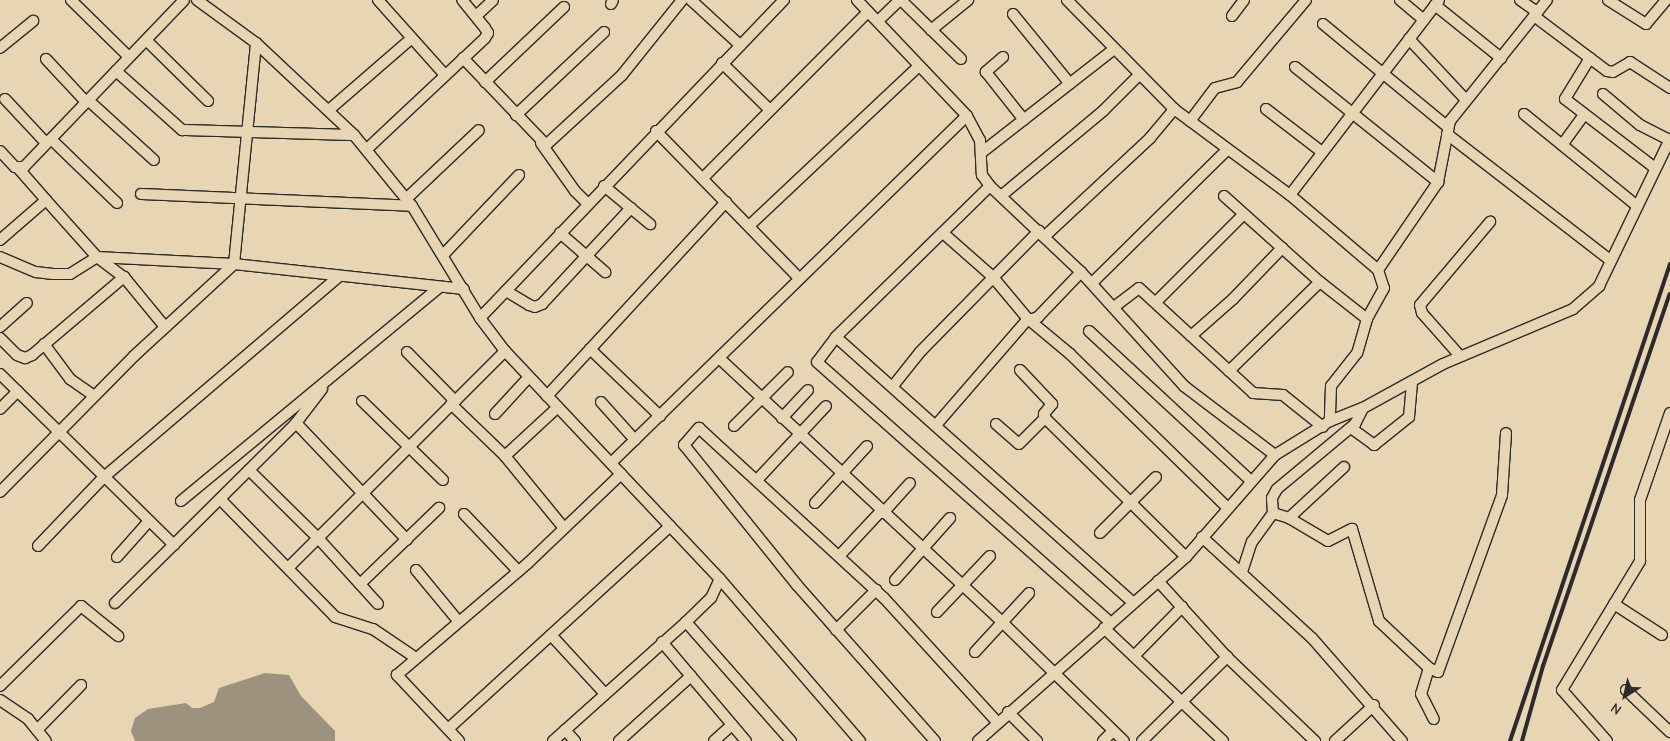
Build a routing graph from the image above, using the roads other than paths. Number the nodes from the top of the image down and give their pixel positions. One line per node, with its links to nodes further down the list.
1 (71, 0): 41 (street)
2 (184, 0): 36 (street)
3 (197, 0): 37 (street)
4 (378, 0): 34 (street)
5 (462, 0): 26 (street)
6 (493, 0): 26 (street)
7 (682, 0): 81 (street)
8 (691, 0): 38 (street)
9 (784, 0): 38 (street)
10 (857, 0): 23 (street)
11 (901, 0): 30 (street); 32 (street)
12 (968, 0): 32 (street)
13 (1067, 0): 40 (street)
14 (1244, 0): 27 (street)
15 (1306, 0): 73 (street)
16 (1400, 0): 28 (street)
17 (1520, 0): 25 (street)
18 (1547, 0): 25 (street)
19 (1608, 0): 20 (street)
20 (1662, 1)
21 (1437, 2): 28 (street); 44 (street)
22 (564, 7): 55 (street)
23 (868, 12): 30 (street); 66 (street)
24 (1013, 14): 56 (street)
25 (1536, 14): 44 (street); 45 (street)
26 (476, 16): 43 (street)
27 (1232, 16)
28 (1424, 20): 35 (street)
29 (33, 21): 39 (street)
30 (878, 21): 49 (street)
31 (1323, 24): 52 (street)
32 (932, 30): 47 (street)
33 (604, 32): 70 (street)
34 (412, 38): 54 (street); 63 (street)
35 (1409, 39): 52 (street); 60 (street)
36 (146, 40): 41 (street); 62 (street)
37 (256, 43): 63 (street); 77 (street)
38 (740, 45): 48 (street)
39 (0, 48)
40 (1114, 49): 53 (street); 56 (street)
41 (129, 57): 51 (street)
42 (1003, 57): 72 (street)
43 (463, 58): 54 (street); 55 (street)
44 (1501, 58): 60 (street)
45 (1590, 58): 57 (street); 69 (street)
46 (46, 59): 61 (street)
47 (961, 59)
48 (722, 63): 66 (street); 76 (street)
49 (920, 66): 71 (street); 111 (street)
50 (1295, 67): 67 (street)
51 (116, 71): 61 (street); 77 (street)
52 (1383, 72): 67 (street); 75 (street)
53 (1140, 74): 64 (street); 98 (street)
54 (445, 75): 83 (street)
55 (485, 82): 70 (street)
56 (1070, 84): 72 (street)
57 (1670, 88)
58 (1602, 94): 79 (street)
59 (5, 99): 80 (street)
60 (1466, 100): 75 (street)
61 (87, 101): 80 (street); 88 (street)
62 (208, 101)
63 (330, 109): 78 (street)
64 (1174, 109): 73 (street); 114 (street)
65 (1266, 109): 86 (street)
66 (770, 110): 92 (street)
67 (1351, 113): 86 (street); 93 (street)
68 (1524, 114): 82 (street)
69 (1584, 114): 82 (street); 89 (street)
70 (516, 115): 81 (street)
71 (967, 116): 87 (street); 129 (street)
72 (1024, 120): 87 (street)
73 (1190, 121): 84 (street)
74 (479, 130): 104 (street)
75 (1448, 130): 93 (street); 121 (street)
76 (656, 131): 92 (street); 94 (street)
77 (247, 132): 78 (street); 100 (street)
78 (354, 135): 83 (street)
79 (1670, 139): 89 (street)
80 (49, 141): 90 (street); 103 (street)
81 (541, 143): 105 (street)
82 (1562, 145): 106 (street)
83 (367, 149): 104 (street)
84 (1227, 150): 97 (street); 131 (street)
85 (0, 152): 90 (street)
86 (1322, 152): 97 (street)
87 (981, 153): 95 (street)
88 (154, 160)
89 (1655, 168): 106 (street)
90 (18, 169): 101 (street)
91 (519, 175): 117 (street)
92 (702, 178): 102 (street)
93 (1438, 182): 123 (street)
94 (604, 186): 105 (street); 107 (street)
95 (990, 186): 98 (street); 113 (street)
96 (141, 194): 100 (street)
97 (1290, 195): 123 (street)
98 (1001, 196): 114 (street)
99 (1224, 196): 108 (street)
100 (241, 199): 104 (street); 122 (street)
101 (46, 200): 115 (street); 120 (street)
102 (726, 202): 111 (street); 148 (street)
103 (117, 203)
104 (409, 203): 117 (street)
105 (588, 204): 112 (street)
106 (1636, 205): 121 (street)
107 (632, 208): 110 (street); 118 (street)
108 (1244, 214): 116 (street); 135 (street)
109 (1490, 222): 151 (street)
110 (650, 224)
111 (750, 226): 129 (street)
112 (560, 233): 118 (street); 134 (street)
113 (943, 233): 127 (street); 145 (street)
114 (1042, 234): 125 (street); 127 (street)
115 (0, 240)
116 (1282, 248): 130 (street); 144 (street)
117 (444, 254): 133 (street)
118 (587, 256): 124 (street); 134 (street)
119 (0, 257): 120 (street)
120 (97, 257): 122 (street); 128 (street)
121 (1610, 260): 151 (street)
122 (234, 264): 126 (street); 142 (street)
123 (1378, 270): 139 (street)
124 (605, 272)
125 (1081, 272): 131 (street); 140 (street)
126 (339, 276): 132 (street); 198 (street)
127 (992, 276): 140 (street); 160 (street)
128 (124, 277): 142 (street); 147 (street)
129 (800, 279): 152 (street)
130 (1320, 282): 139 (street); 154 (street)
131 (1092, 283): 137 (street)
132 (440, 287): 133 (street); 158 (street)
133 (464, 289): 138 (street)
134 (506, 290): 138 (street)
135 (1156, 302): 137 (street); 144 (street)
136 (27, 303): 141 (street)
137 (1114, 307): 190 (street)
138 (480, 318): 149 (street)
139 (1366, 319): 180 (street)
140 (1029, 320): 181 (street); 210 (street)
141 (0, 327)
142 (165, 327): 163 (street)
143 (1089, 331): 201 (street)
144 (1191, 336): 154 (street)
145 (836, 337): 160 (street); 250 (street)
146 (0, 338): 147 (street)
147 (44, 344): 163 (street)
148 (590, 349): 164 (street); 175 (street)
149 (505, 351): 157 (street); 167 (street)
150 (407, 352): 167 (street)
151 (1460, 356): 159 (street)
152 (719, 358): 165 (street); 175 (street)
153 (1020, 370): 177 (street)
154 (1229, 371): 180 (street)
155 (788, 372): 165 (street)
156 (0, 374): 162 (street)
157 (529, 377): 164 (street); 174 (street)
158 (326, 381): 178 (street); 206 (street)
159 (1412, 381): 171 (street); 183 (street)
160 (893, 386): 181 (street)
161 (808, 390): 176 (street)
162 (18, 391): 172 (street); 184 (street)
163 (94, 396): 184 (street)
164 (547, 396): 170 (street)
165 (760, 398): 176 (street); 182 (street)
166 (362, 401): 188 (street)
167 (453, 402): 188 (street); 191 (street)
168 (601, 402): 187 (street)
169 (826, 406): 186 (street)
170 (558, 407): 191 (street); 192 (street)
171 (1363, 408): 180 (street); 183 (street)
172 (0, 409)
173 (1670, 413): 244 (street)
174 (495, 414)
175 (660, 416): 187 (street)
176 (782, 418): 186 (street)
177 (1045, 418): 179 (street); 208 (street)
178 (296, 423): 194 (street); 204 (street)
179 (996, 424)
180 (1327, 424): 190 (street)
181 (936, 425): 242 (street)
182 (734, 426)
183 (1351, 428): 212 (street)
184 (58, 431): 198 (street); 203 (street)
185 (1506, 433): 260 (street)
186 (800, 435): 196 (street); 200 (street)
187 (635, 440): 192 (street)
188 (409, 446): 199 (street); 204 (street)
189 (867, 446): 196 (street)
190 (1275, 455): 201 (street)
191 (505, 456): 218 (street)
192 (611, 463): 195 (street)
193 (1344, 467): 215 (street)
194 (249, 470): 205 (street); 221 (street)
195 (621, 474): 217 (street); 218 (street)
196 (842, 474): 207 (street); 211 (street)
197 (1156, 476): 208 (street)
198 (104, 477): 216 (street); 224 (street)
199 (443, 480)
200 (757, 480): 226 (street); 251 (street)
201 (1251, 481): 210 (street)
202 (910, 483): 211 (street)
203 (0, 492)
204 (364, 492): 221 (street); 222 (street)
205 (220, 499): 223 (street); 230 (street)
206 (181, 501)
207 (815, 502)
208 (1132, 502): 219 (street); 229 (street)
209 (439, 508): 222 (street)
210 (1228, 508): 220 (street)
211 (882, 512): 225 (street); 226 (street)
212 (1274, 513): 215 (street); 233 (street)
213 (464, 514): 232 (street)
214 (950, 518): 225 (street)
215 (1289, 518): 260 (street)
216 (149, 521): 223 (street); 228 (street)
217 (670, 526): 234 (street); 252 (street)
218 (564, 528): 232 (street)
219 (1100, 533)
220 (1202, 537): 229 (street); 233 (street)
221 (318, 538): 230 (street); 237 (street)
222 (407, 540): 237 (street)
223 (174, 545): 241 (street)
224 (38, 546)
225 (922, 549): 235 (street); 238 (street)
226 (840, 555): 239 (street)
227 (990, 556): 238 (street)
228 (117, 557)
229 (1186, 557): 236 (street)
230 (288, 568): 259 (street)
231 (416, 570): 247 (street)
232 (518, 571): 247 (street)
233 (1242, 572): 269 (street)
234 (720, 578): 248 (street); 287 (street)
235 (895, 580)
236 (1158, 581): 242 (street); 245 (street)
237 (360, 584): 243 (street)
238 (962, 586): 246 (street); 249 (street)
239 (876, 590): 251 (street); 272 (street)
240 (1029, 593): 249 (street)
241 (115, 603)
242 (1134, 603): 250 (street)
243 (378, 604)
244 (1614, 604): 253 (street); 298 (street)
245 (1182, 607): 257 (street); 258 (street)
246 (937, 612)
247 (459, 622): 259 (street)
248 (686, 622): 255 (street); 286 (street)
249 (1002, 622): 256 (street); 261 (street)
250 (1108, 626): 257 (street); 261 (street)
251 (836, 630): 288 (street)
252 (551, 635): 266 (street); 274 (street)
253 (1662, 635)
254 (118, 636): 264 (street)
255 (662, 642): 262 (street); 266 (street)
256 (975, 652)
257 (1134, 656): 268 (street)
258 (1227, 657): 268 (street); 295 (street)
259 (416, 658): 274 (street)
260 (1429, 668): 271 (street)
261 (1054, 674): 270 (street); 277 (street)
262 (691, 676): 273 (street); 283 (street)
263 (81, 685): 275 (street)
264 (0, 686)
265 (1626, 690): 278 (street)
266 (605, 694): 276 (street)
267 (0, 700): 275 (street)
268 (1181, 701): 293 (street); 294 (street)
269 (1374, 705): 296 (street); 297 (street)
270 (1008, 712): 272 (street); 290 (street)
271 (1434, 719)
272 (998, 723): 289 (street)
273 (732, 725): 284 (street); 285 (street)
274 (448, 729): 279 (street)
275 (38, 730): 280 (street)
276 (565, 730): 281 (street); 282 (street)
277 (1114, 731): 291 (street); 292 (street)
278 (1670, 732)
279 (457, 740)
280 (46, 741)
281 (553, 741)
282 (575, 741)
283 (619, 741)
284 (714, 741)
285 (746, 741)
286 (791, 741)
287 (860, 741)
288 (935, 741)
289 (978, 741)
290 (1037, 741)
291 (1103, 741)
292 (1124, 741)
293 (1142, 741)
294 (1223, 741)
295 (1315, 741)
296 (1335, 741)
297 (1402, 741)
298 (1607, 741)

